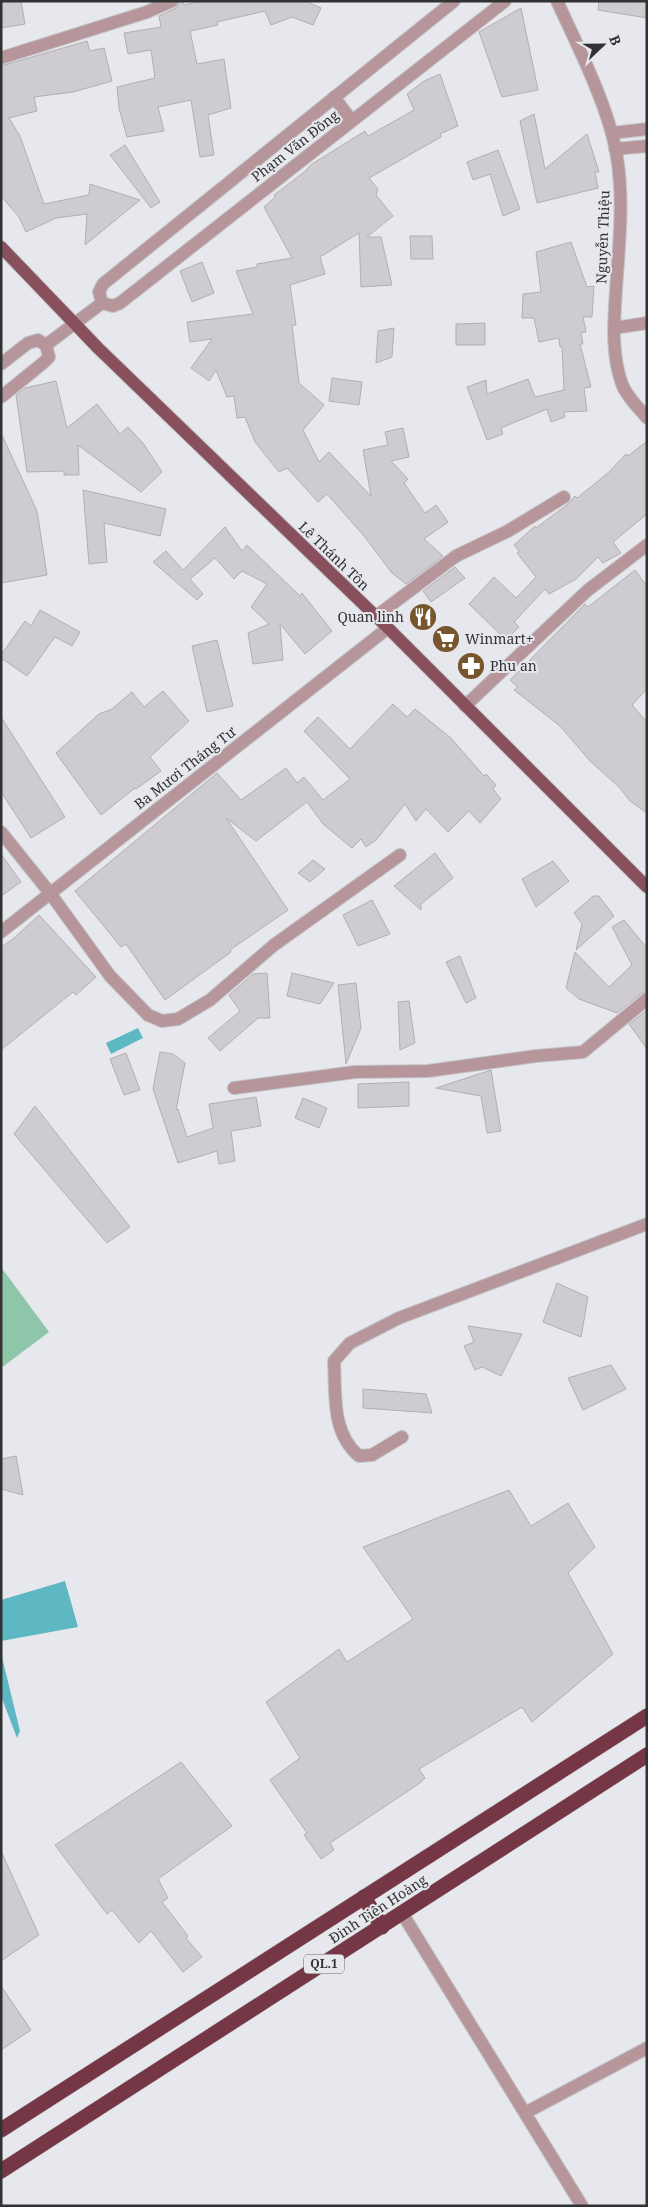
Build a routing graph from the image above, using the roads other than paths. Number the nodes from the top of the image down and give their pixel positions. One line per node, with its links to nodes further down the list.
1 (172, 1): 5 (street)
2 (454, 1): 7 (street, Phạm Văn Đồng)
3 (505, 1): 8 (street, Phạm Văn Đồng)
4 (557, 1): 10 (street, Nguyễn Thiệu)
5 (146, 7): 6 (street)
6 (1, 58)
7 (334, 97): 8 (street); 14 (street, Phạm Văn Đồng)
8 (352, 121): 14 (street, Phạm Văn Đồng)
9 (647, 129): 10 (street)
10 (612, 133): 12 (street, Nguyễn Thiệu)
11 (647, 146): 12 (street)
12 (615, 149): 17 (street, Nguyễn Thiệu)
13 (1, 247): 15 (main road, Lê Thánh Tôn)
14 (102, 302): 15 (street)
15 (75, 323): 18 (street); 24 (main road, Lê Thánh Tôn)
16 (647, 323): 17 (street)
17 (614, 328): 21 (street, Nguyễn Thiệu)
18 (46, 345): 19 (street); 20 (street)
19 (1, 364)
20 (1, 397)
21 (647, 418)
22 (564, 497): 24 (street)
23 (647, 544): 26 (street)
24 (375, 616): 25 (main road, Lê Thánh Tôn)
25 (388, 628): 26 (main road, Lê Thánh Tôn); 30 (street, Ba Mươi Tháng Tư)
26 (465, 706): 29 (main road, Lê Thánh Tôn)
27 (1, 832): 30 (street)
28 (400, 856): 30 (street)
29 (647, 887)
30 (50, 893): 31 (street, Ba Mươi Tháng Tư)
31 (1, 932)
32 (647, 999): 33 (street)
33 (234, 1088)
34 (647, 1224): 35 (street)
35 (402, 1437)
36 (647, 1716): 38 (highway, Đinh Tiên Hoàng / QL.1)
37 (647, 1755): 39 (highway, Đinh Tiên Hoàng / QL.1)
38 (364, 1897): 40 (highway); 43 (highway, Đinh Tiên Hoàng / QL.1)
39 (402, 1914): 40 (highway, Đinh Tiên Hoàng / QL.1); 42 (street)
40 (382, 1927): 44 (highway, Đinh Tiên Hoàng / QL.1)
41 (647, 2048): 42 (street)
42 (525, 2113): 45 (street)
43 (1, 2130)
44 (1, 2171)
45 (582, 2206)

